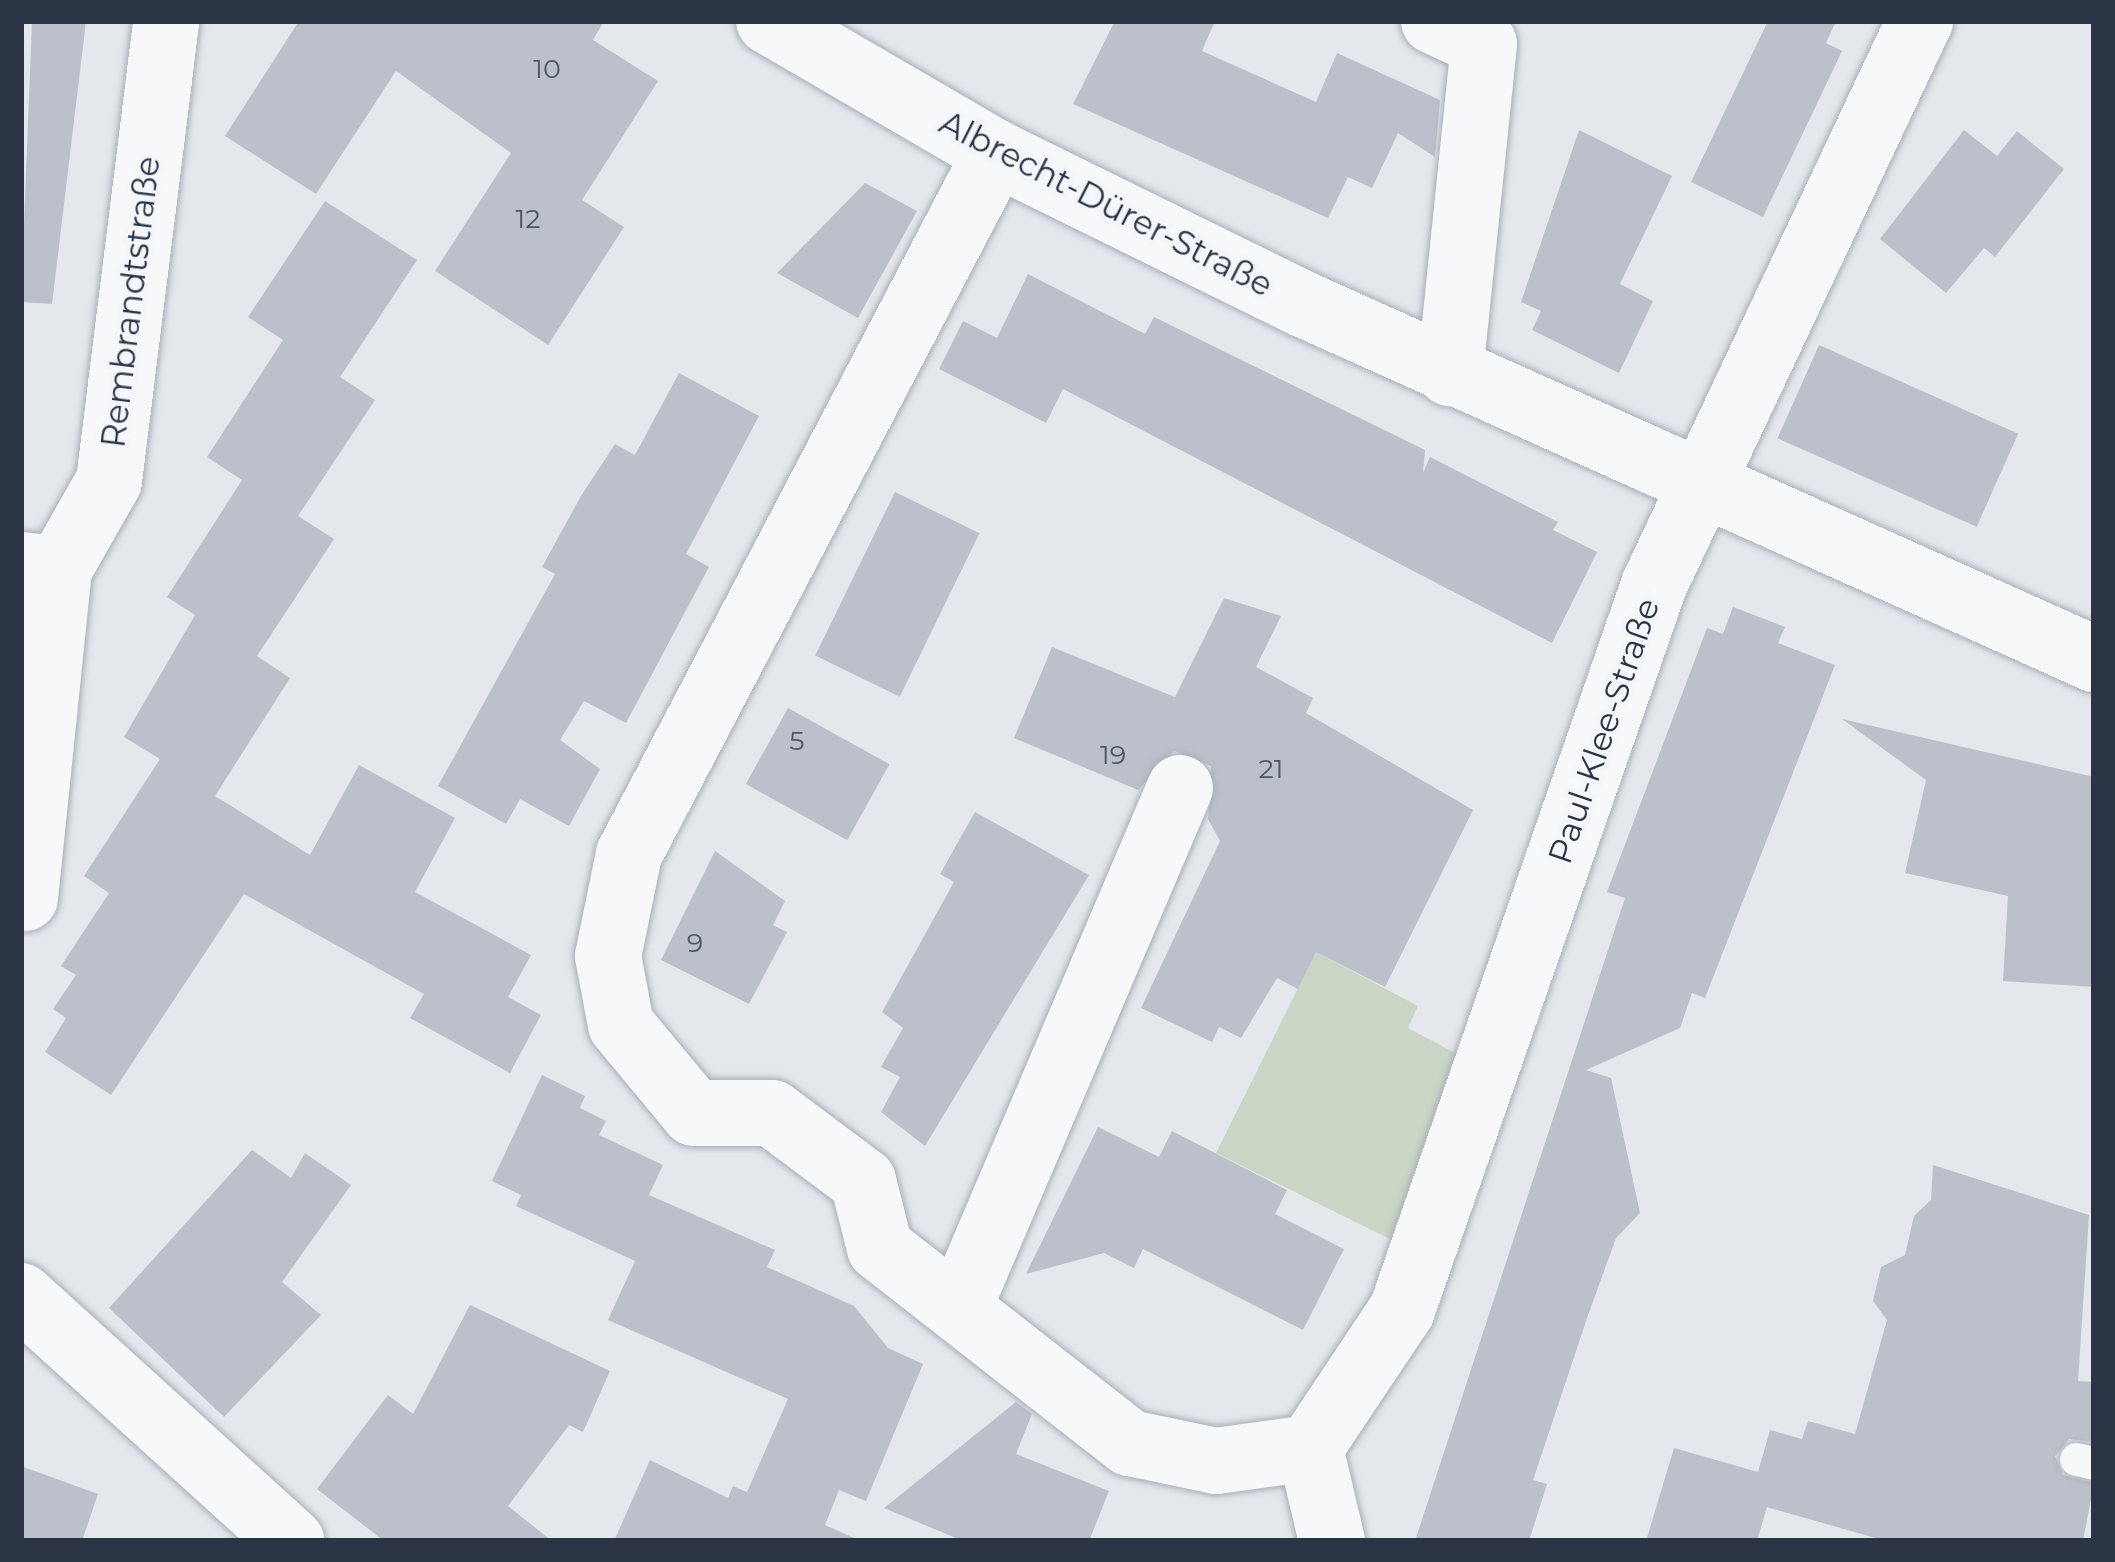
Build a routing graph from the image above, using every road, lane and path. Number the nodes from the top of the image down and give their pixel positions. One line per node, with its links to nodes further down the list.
1 (166, 21): 8 (street, Rembrandtstraße)
2 (769, 21): 5 (street, Albrecht-Dürer-Straße)
3 (1920, 21): 7 (street, Paul-Klee-Straße)
4 (1459, 33): 6 (street)
5 (996, 153): 6 (street, Albrecht-Dürer-Straße); 13 (street)
6 (1450, 373): 7 (street, Albrecht-Dürer-Straße)
7 (1693, 488): 9 (street, Albrecht-Dürer-Straße); 14 (street, Paul-Klee-Straße)
8 (40, 567): 11 (street, Rembrandtstraße)
9 (2094, 659)
10 (1180, 788): 13 (street)
11 (25, 898)
12 (21, 1296): 15 (street)
13 (959, 1307): 14 (street)
14 (1310, 1448): 16 (street)
15 (291, 1541)
16 (1332, 1541)

